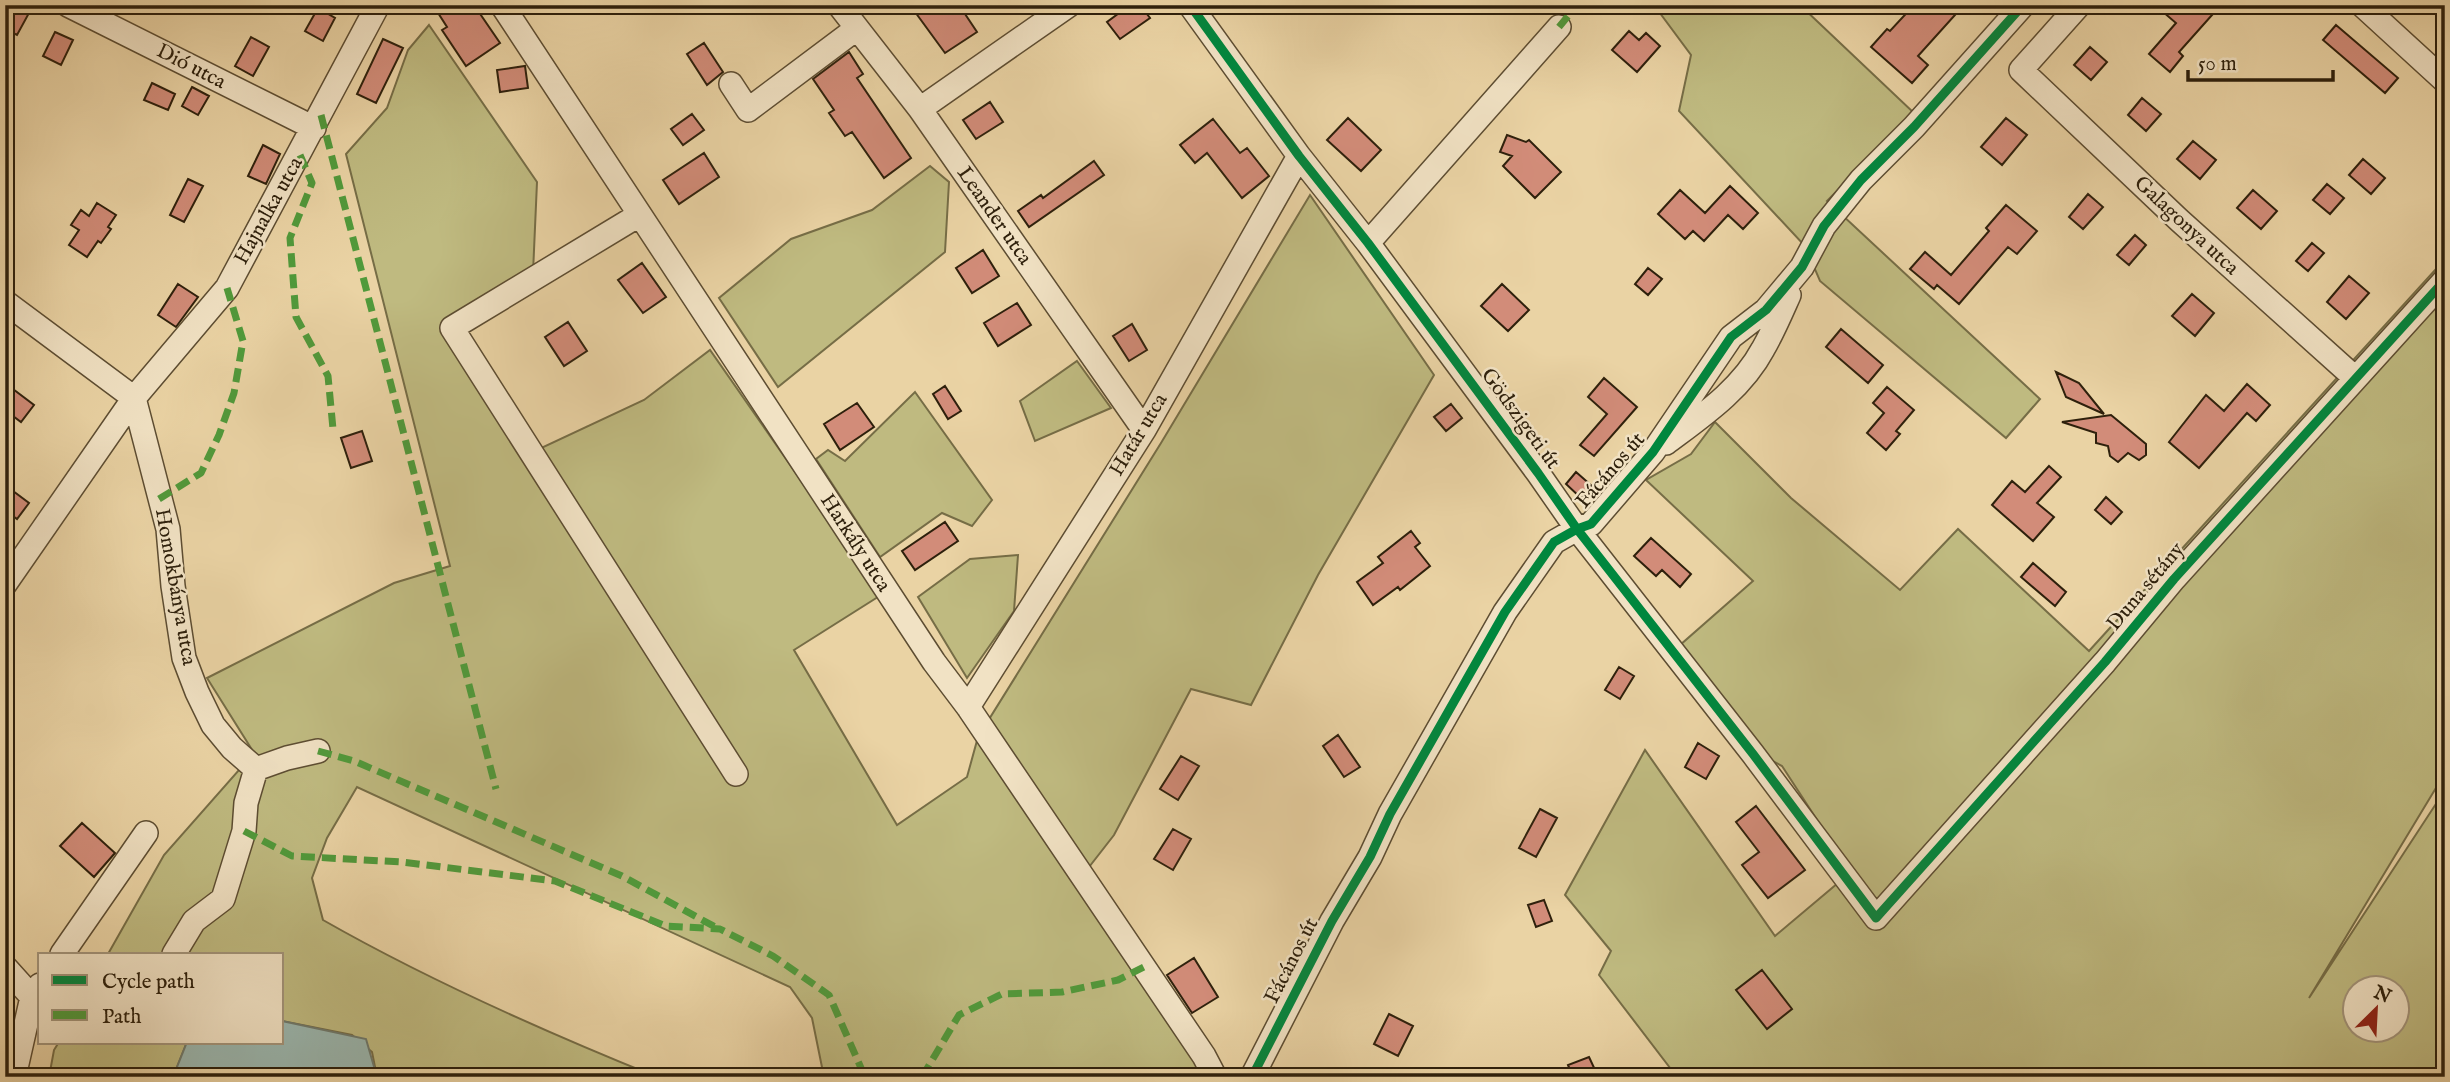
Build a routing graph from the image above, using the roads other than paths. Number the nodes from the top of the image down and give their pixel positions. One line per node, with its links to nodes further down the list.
1 (68, 5): 15 (street, Dió utca)
2 (378, 5): 15 (street, Hajnalka utca)
3 (502, 5): 17 (street, Harkály utca)
4 (839, 5): 11 (street, Leander utca)
5 (1069, 5): 14 (street)
6 (1191, 5): 16 (street, Gödszigeti út)
7 (2023, 5): 19 (street, Fácános út)
8 (2079, 5): 22 (street, Galagonya utca)
9 (2362, 5): 12 (street)
10 (1559, 27): 18 (street)
11 (856, 29): 13 (street); 14 (street, Leander utca)
12 (2445, 81)
13 (731, 84)
14 (920, 108): 24 (street, Leander utca)
15 (314, 128): 23 (street, Hajnalka utca)
16 (1298, 156): 18 (street, Gödszigeti út); 24 (street, Határ utca)
17 (639, 215): 28 (street, Harkály utca); 31 (street)
18 (1368, 243): 26 (street, Gödszigeti út)
19 (1802, 267): 25 (street, Fácános út); 25 (street)
20 (2445, 280): 22 (street, Duna sétány)
21 (5, 302): 23 (street)
22 (2356, 379): 33 (street, Duna sétány)
23 (134, 398): 27 (street, Hajnalka utca); 30 (street, Homokbánya utca)
24 (1144, 430): 28 (street, Határ utca)
25 (1653, 452): 26 (street, Fácános út)
26 (1577, 529): 33 (street, Gödszigeti út); 40 (street, Fácános út)
27 (5, 584)
28 (968, 707): 39 (street, Harkály utca)
29 (318, 751): 30 (street)
30 (256, 769): 35 (street)
31 (736, 774)
32 (146, 833): 34 (street)
33 (1876, 918)
34 (63, 953)
35 (175, 953)
36 (5, 967): 37 (street)
37 (36, 991): 38 (street)
38 (14, 1077)
39 (1215, 1077)
40 (1252, 1077)

